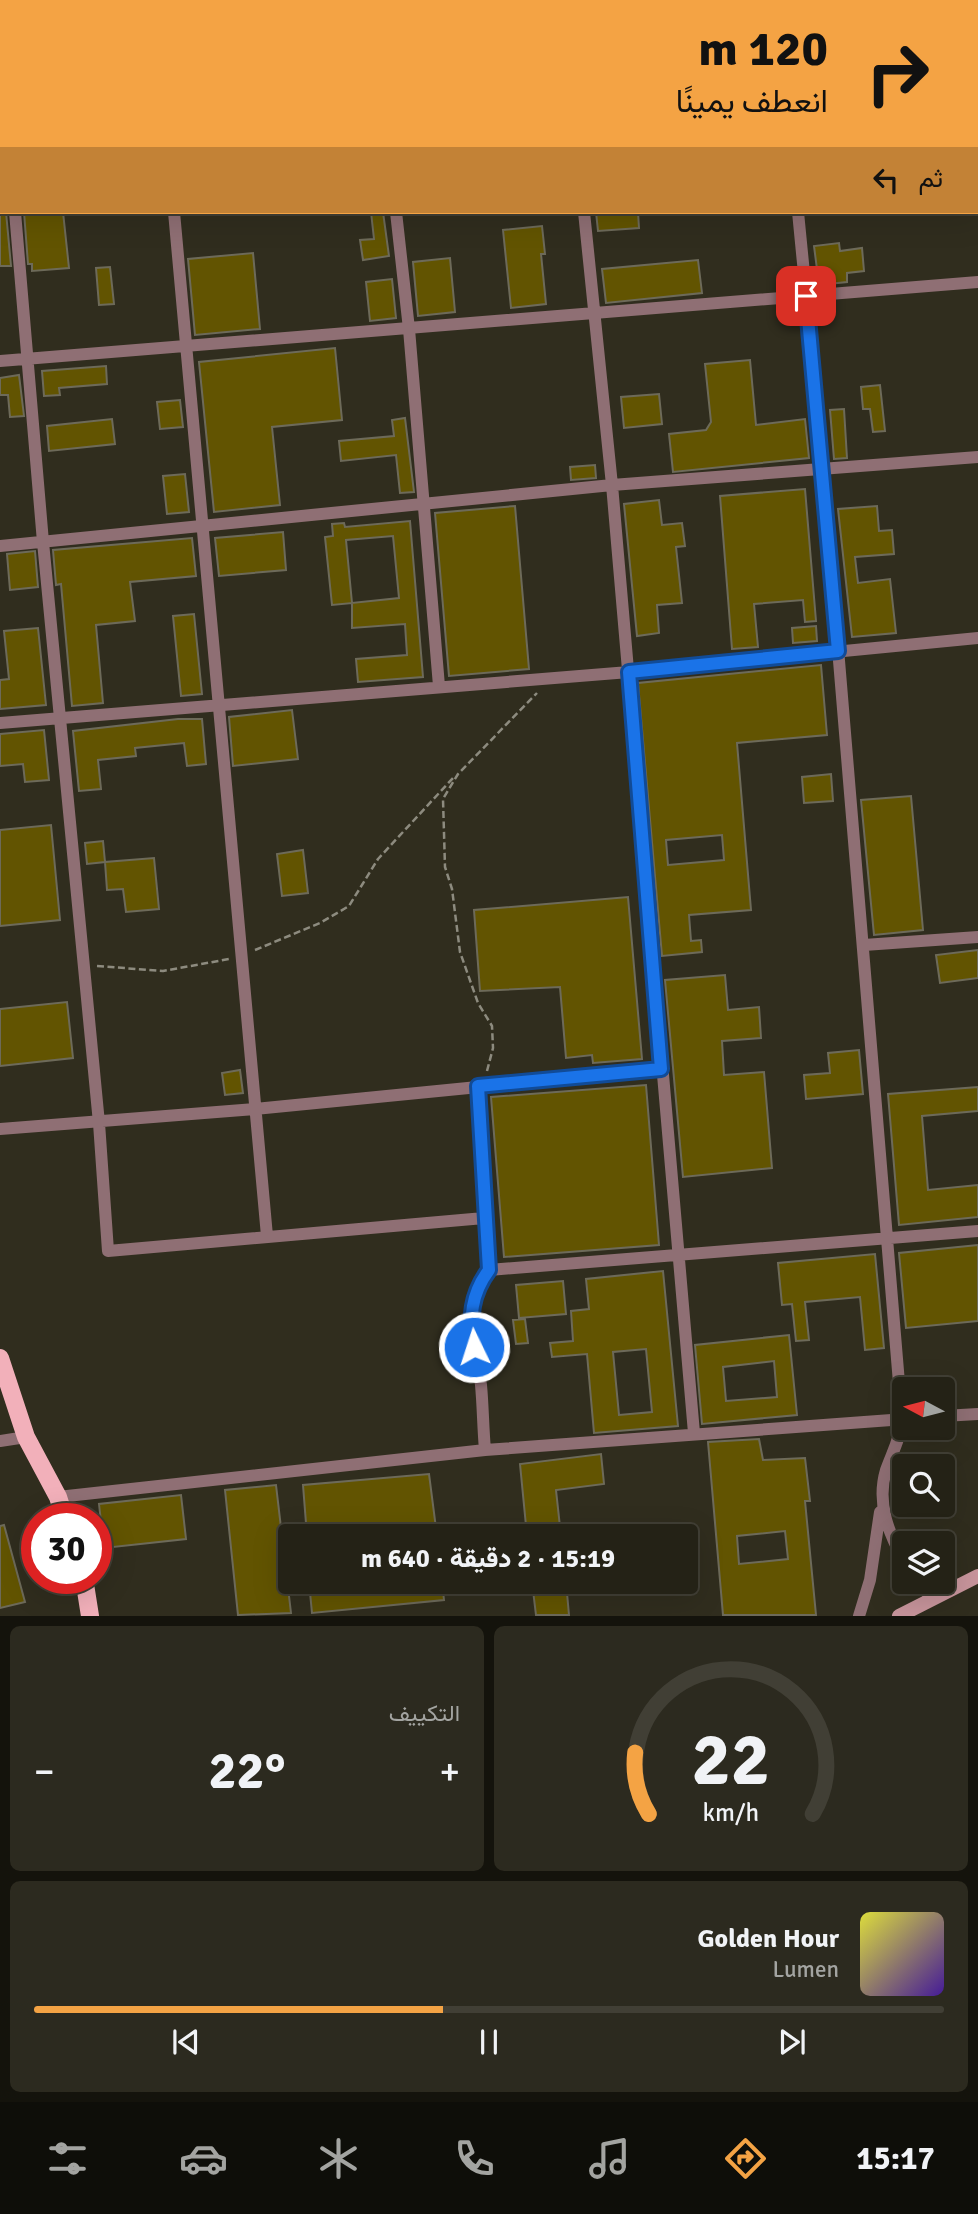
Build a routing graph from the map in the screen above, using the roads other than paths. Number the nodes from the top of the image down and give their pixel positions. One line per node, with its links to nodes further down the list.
1 (15, 214): 11 (street)
2 (174, 214): 10 (street)
3 (396, 214): 9 (street)
4 (584, 214): 8 (street)
5 (798, 214): 7 (street)
6 (978, 282): 7 (street)
7 (806, 296): 8 (street); 14 (street)
8 (595, 313): 9 (street); 15 (street)
9 (409, 329): 10 (street); 16 (street)
10 (186, 347): 11 (street); 17 (street)
11 (27, 359): 12 (street); 18 (street)
12 (0, 361)
13 (978, 457): 14 (street)
14 (823, 468): 15 (street); 21 (street)
15 (612, 485): 16 (street); 22 (street)
16 (424, 504): 17 (street); 23 (street)
17 (202, 526): 18 (street); 24 (street)
18 (43, 542): 19 (street); 25 (street)
19 (0, 546)
20 (978, 638): 21 (street)
21 (838, 651): 22 (street); 28 (street)
22 (629, 672): 23 (street); 29 (street)
23 (439, 686): 24 (street)
24 (217, 704): 25 (street); 31 (street)
25 (60, 718): 26 (street); 32 (street)
26 (0, 723)
27 (978, 937): 28 (street)
28 (864, 945): 37 (street)
29 (661, 1069): 30 (street); 38 (street)
30 (478, 1086): 31 (street); 34 (street)
31 (255, 1110): 32 (street); 36 (street)
32 (99, 1123): 33 (street); 36 (street)
33 (0, 1129)
34 (484, 1218): 36 (street); 39 (street)
35 (978, 1231): 37 (street)
36 (267, 1236)
37 (887, 1239): 38 (street); 41 (street)
38 (678, 1256): 39 (street); 45 (street)
39 (489, 1270): 49 (street)
40 (0, 1358): 46 (main road)
41 (899, 1377)
42 (978, 1414): 43 (street)
43 (956, 1415)
44 (892, 1420): 45 (street)
45 (694, 1433): 49 (street)
46 (26, 1437): 48 (street); 51 (main road)
47 (897, 1440): 50 (street)
48 (0, 1441)
49 (485, 1450): 51 (street)
50 (882, 1494): 53 (street); 59 (street)
51 (58, 1497): 52 (main road)
52 (60, 1503)
53 (892, 1534)
54 (978, 1576): 57 (street)
55 (87, 1594): 58 (main road)
56 (928, 1594): 57 (street)
57 (932, 1599): 60 (street)
58 (90, 1615)
59 (859, 1615)
60 (899, 1615)

